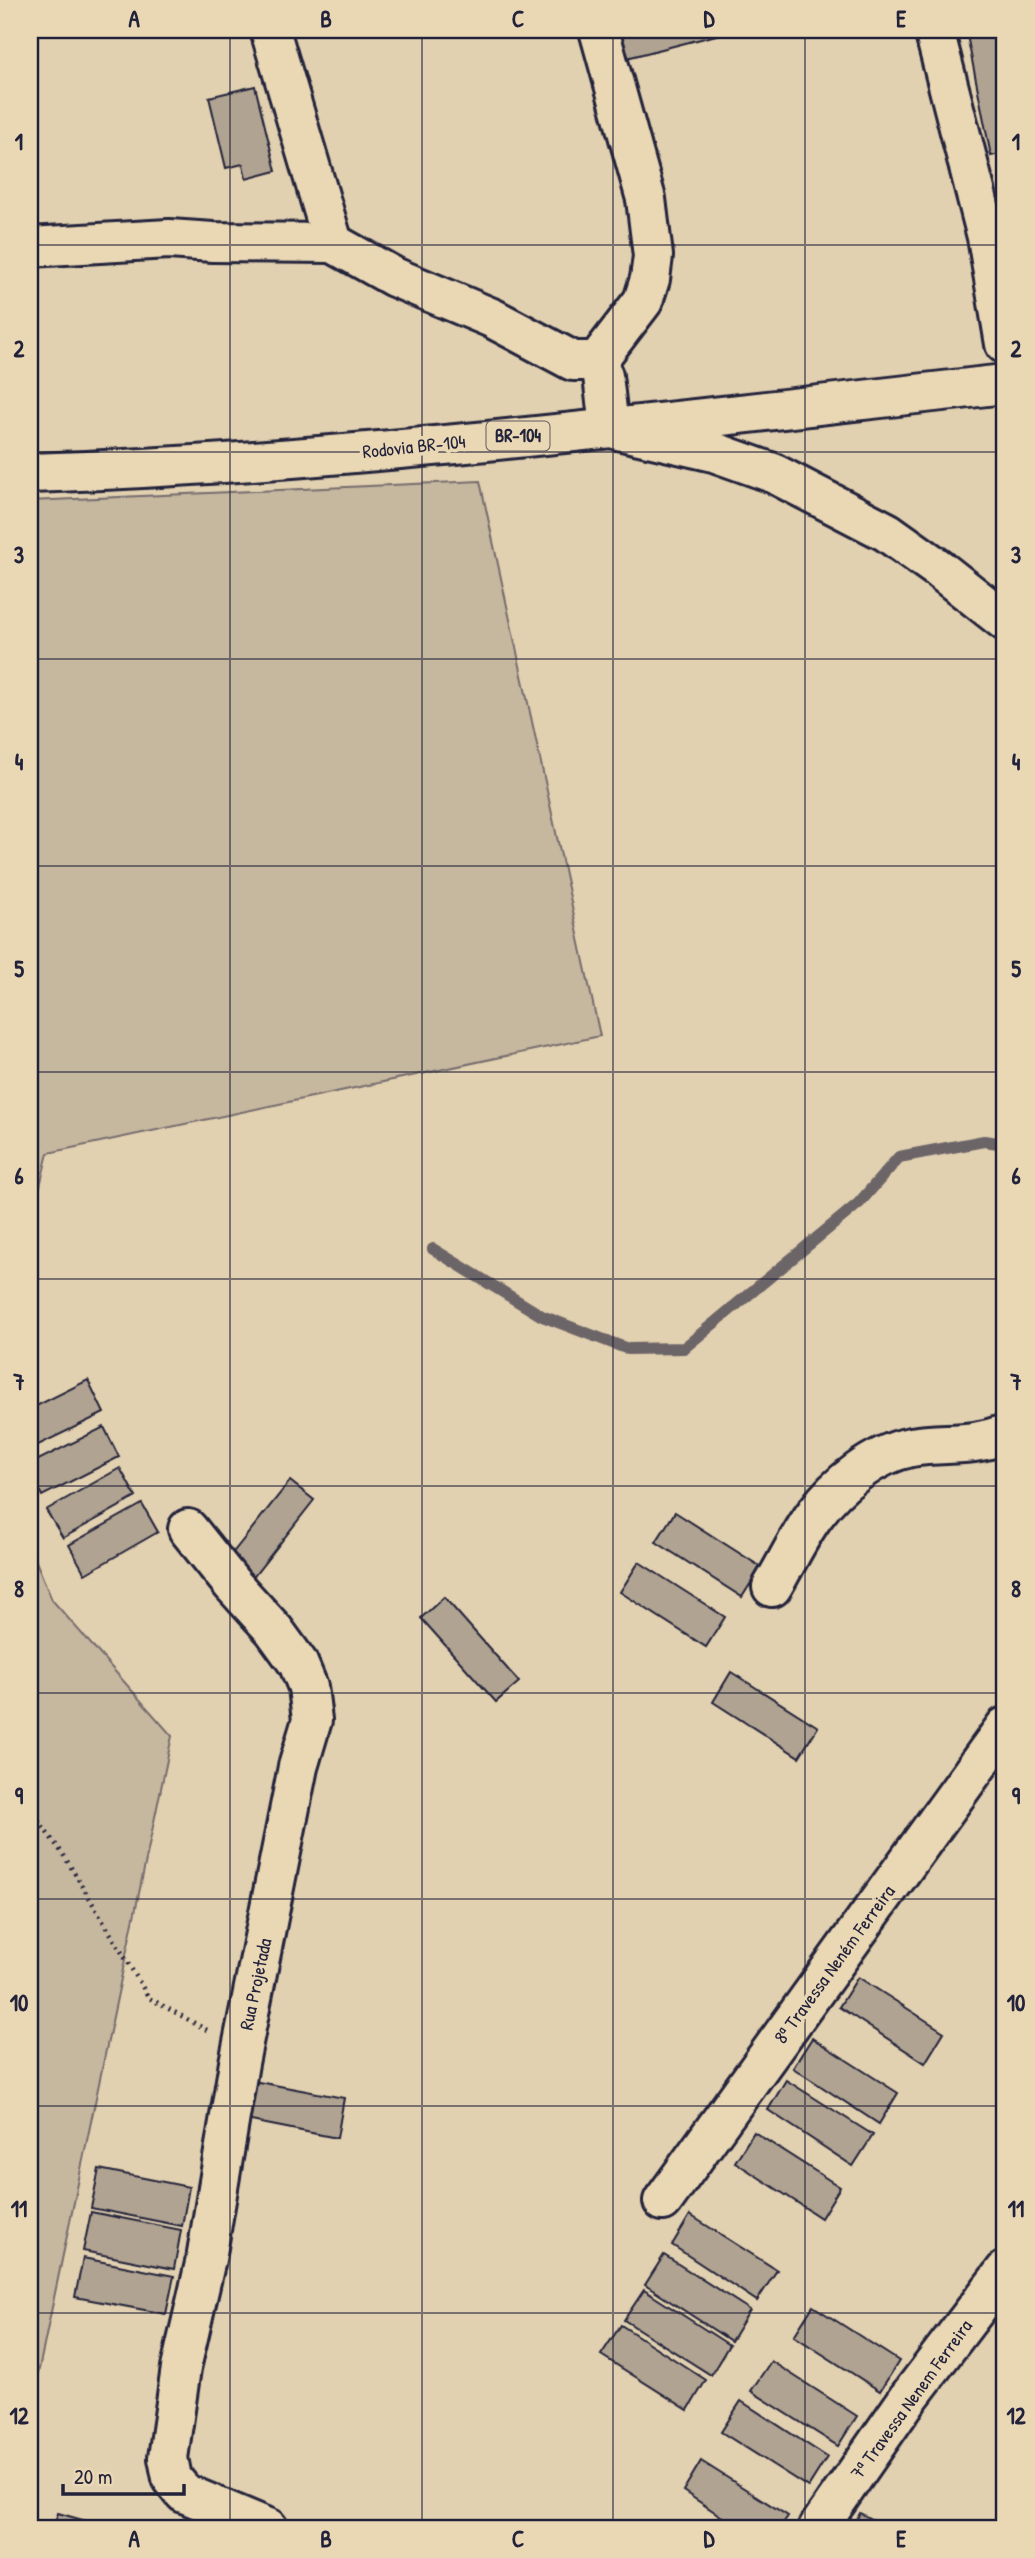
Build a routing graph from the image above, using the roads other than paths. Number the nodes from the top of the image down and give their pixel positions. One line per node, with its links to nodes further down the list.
1 (270, 30): 4 (main road)
2 (599, 30): 7 (main road)
3 (934, 30): 6 (main road)
4 (334, 243): 5 (main road); 7 (main road)
5 (30, 247)
6 (1005, 344)
7 (597, 361): 9 (main road)
8 (1005, 384): 9 (main road, Rodovia BR-104 / BR-104)
9 (609, 427): 10 (main road, Rodovia BR-104 / BR-104); 11 (main road)
10 (30, 473)
11 (1005, 621)
12 (1005, 1434): 14 (main road)
13 (188, 1529): 18 (main road, Rua Projetada)
14 (772, 1587)
15 (1005, 1727): 16 (main road, 8ª Travessa Neném Ferreira)
16 (663, 2201)
17 (1005, 2271): 19 (main road, 7ª Travessa Nenem Ferreira)
18 (268, 2528)
19 (818, 2528)

